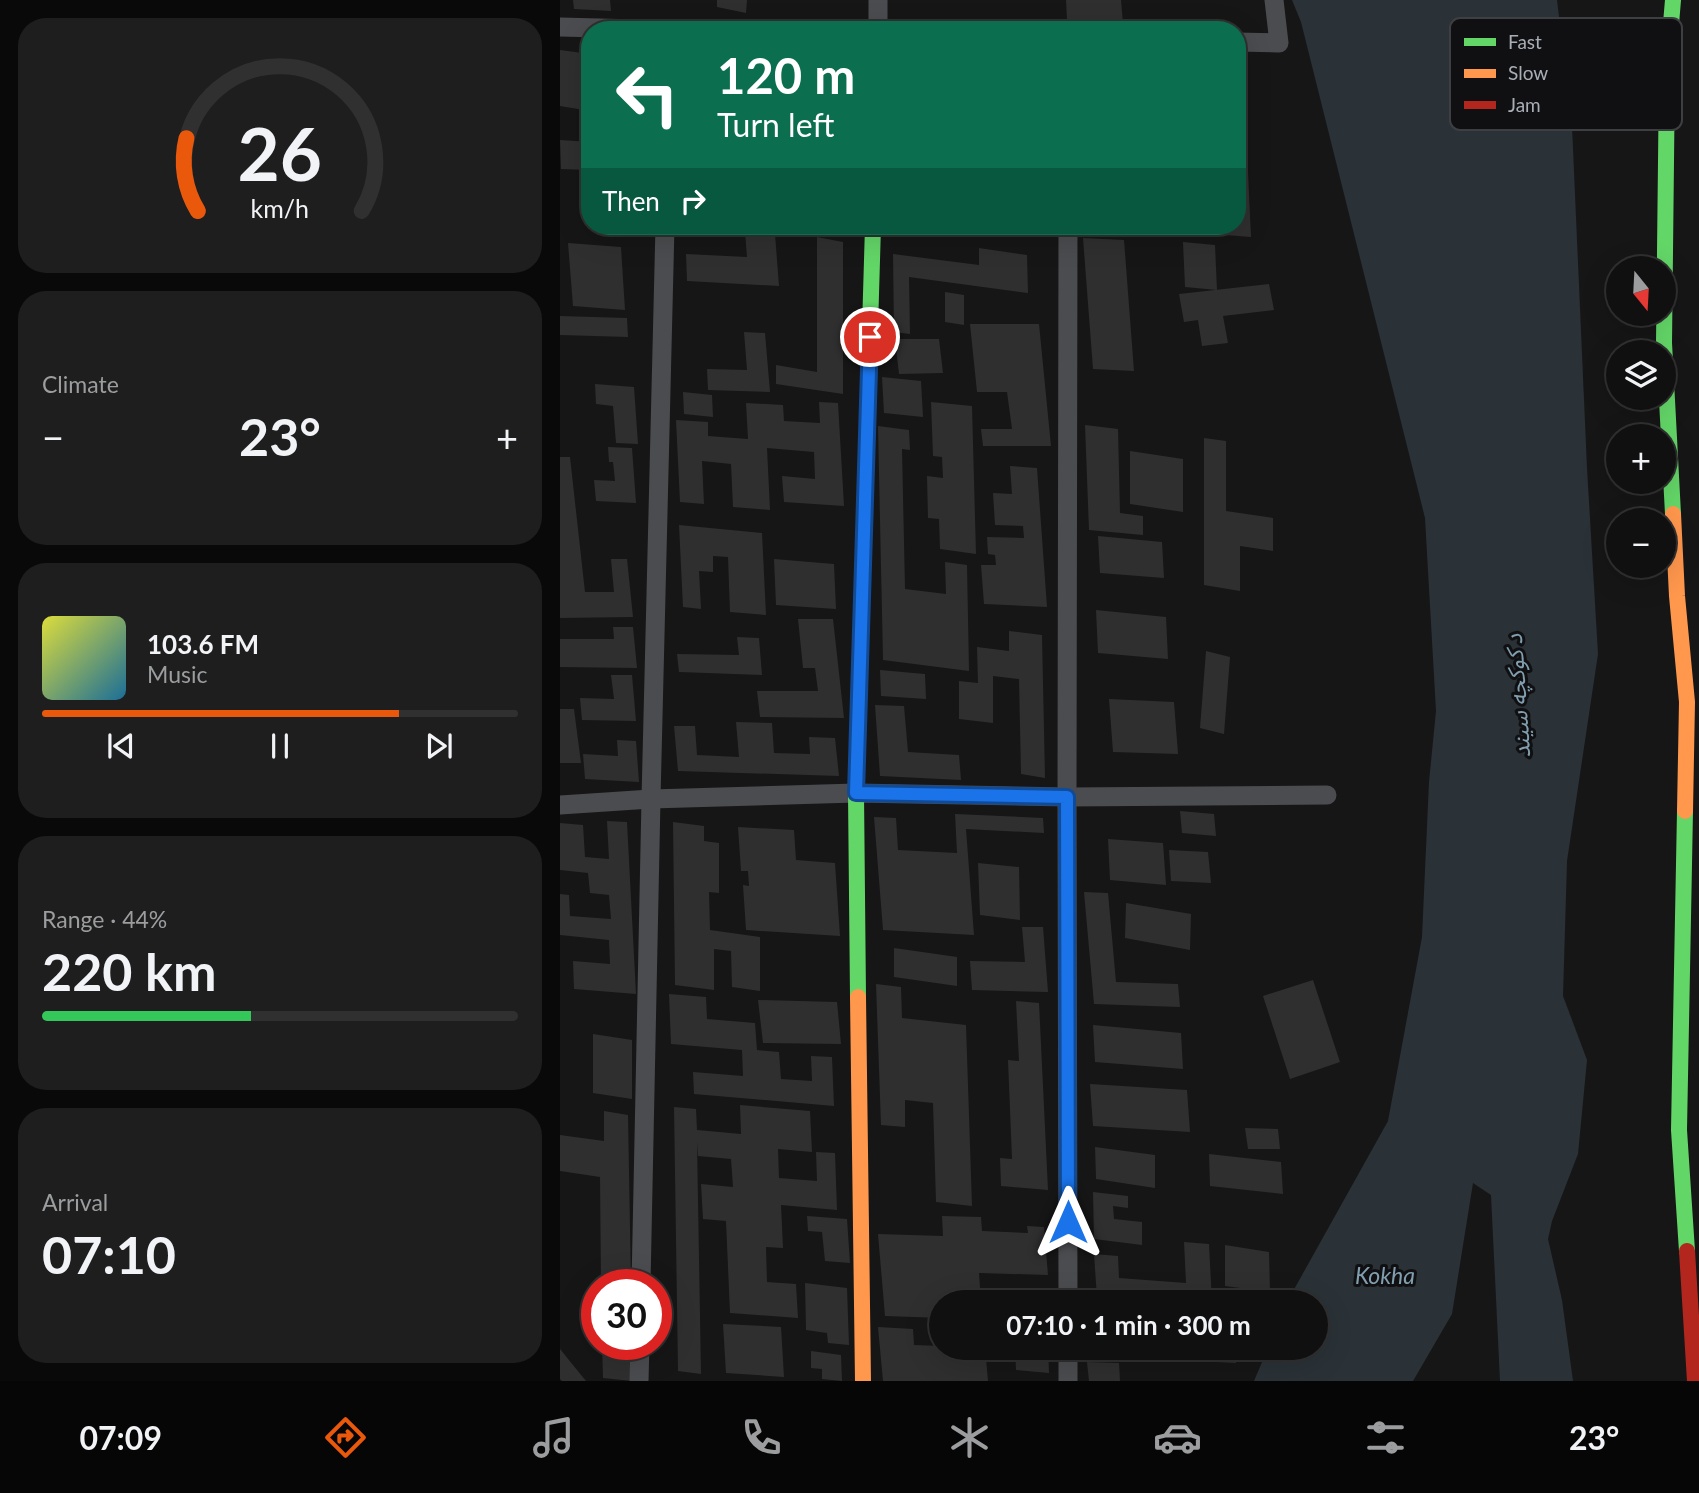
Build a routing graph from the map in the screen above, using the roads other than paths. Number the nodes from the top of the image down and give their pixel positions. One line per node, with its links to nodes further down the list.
1 (878, 0): 5 (street)
2 (1274, 0): 8 (street)
3 (1674, 0): 4 (street)
4 (1672, 18)
5 (878, 21)
6 (560, 27): 7 (street)
7 (581, 28)
8 (1246, 42)
9 (1666, 130): 25 (street)
10 (665, 235): 16 (street)
11 (873, 235): 13 (street)
12 (1068, 235): 15 (street)
13 (856, 793): 15 (street); 16 (street); 23 (street)
14 (1327, 795): 15 (street)
15 (1067, 797): 19 (street)
16 (651, 799): 17 (street); 18 (street)
17 (560, 804)
18 (641, 1269)
19 (1068, 1290)
20 (640, 1360): 22 (street)
21 (1068, 1360): 24 (street)
22 (639, 1381)
23 (863, 1381)
24 (1068, 1381)
25 (1695, 1381)

